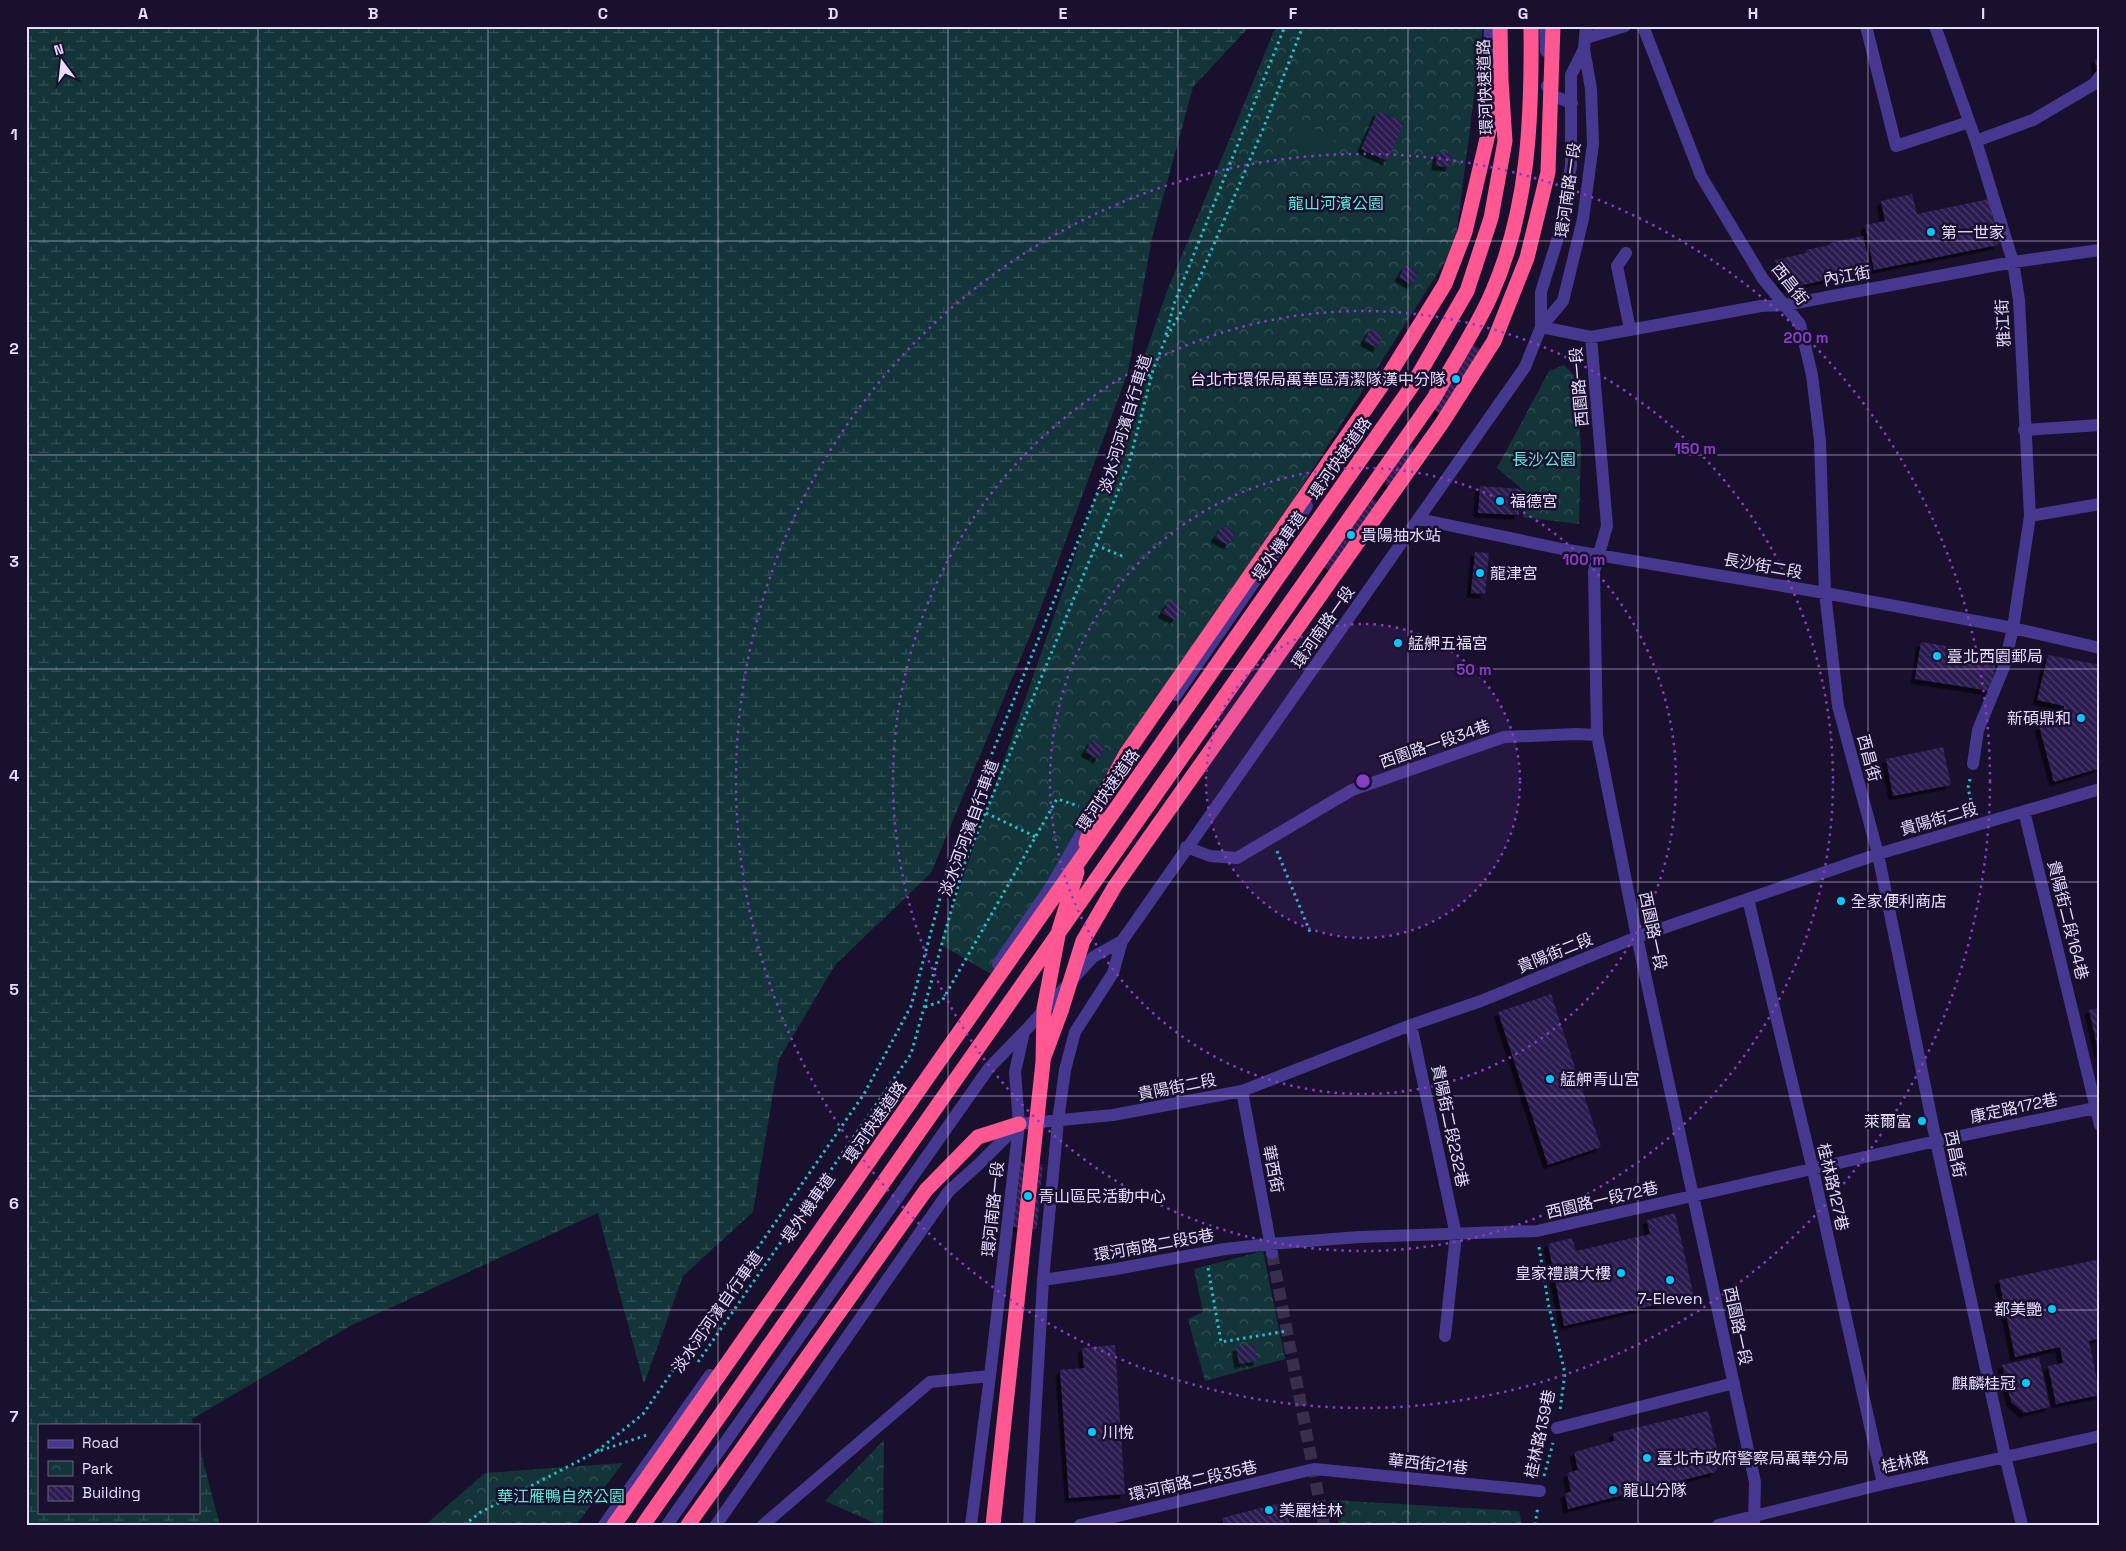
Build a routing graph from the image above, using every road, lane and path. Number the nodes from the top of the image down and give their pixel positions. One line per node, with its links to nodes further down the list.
1 (1285, 26): 25 (path)
2 (1303, 26): 25 (path, 淡水河河濱自行車道)
3 (1490, 26): 49 (street, 堤外機車道)
4 (1502, 26): 14 (highway, 環河快速道路, bridge); 49 (street, 堤外機車道)
5 (1531, 26): 88 (highway, bridge)
6 (1545, 26): 15 (street)
7 (1553, 26): 57 (highway, bridge)
8 (1625, 26): 12 (street)
9 (1643, 26): 21 (street, 西昌街)
10 (1866, 26): 16 (street)
11 (1935, 26): 16 (street, 雅江街)
12 (1585, 38): 15 (street, 環河南路一段); 22 (street, 環河南路一段)
13 (2100, 76): 17 (street)
14 (1501, 80): 57 (highway, bridge); 87 (highway, 環河快速道路, bridge)
15 (1572, 103): 22 (street, 環河南路一段)
16 (1969, 122): 17 (street, 雅江街)
17 (1976, 141): 20 (street, 雅江街)
18 (2100, 250): 20 (street, 內江街)
19 (1626, 253): 23 (street)
20 (2013, 262): 21 (street, 內江街); 28 (street, 雅江街)
21 (1786, 304): 23 (street, 內江街); 35 (street, 西昌街)
22 (1541, 327): 24 (street, 內江街); 31 (street, 環河南路一段)
23 (1630, 329): 24 (street, 內江街)
24 (1591, 337): 33 (street, 西園路一段)
25 (1165, 340): 26 (path, 淡水河河濱自行車道)
26 (1153, 370): 32 (path, 淡水河河濱自行車道); 79 (path)
27 (2100, 424): 28 (street)
28 (2024, 430): 30 (street, 雅江街)
29 (2100, 504): 30 (street)
30 (2030, 516): 36 (street, 雅江街)
31 (1419, 519): 33 (street, 長沙街二段); 47 (street, 環河南路一段)
32 (1096, 545): 34 (path); 43 (path, 淡水河河濱自行車道)
33 (1600, 554): 35 (street, 長沙街二段); 38 (street, 西園路一段)
34 (1124, 557)
35 (1826, 593): 36 (street, 長沙街二段); 48 (street, 西昌街)
36 (2013, 628): 37 (street, 長沙街二段); 39 (street, 雅江街)
37 (2100, 648)
38 (1597, 736): 46 (street, 西園路一段34巷); 52 (street, 西園路一段)
39 (1973, 764): 44 (path)
40 (2100, 789): 42 (street, 貴陽街二段)
41 (1080, 806): 45 (path)
42 (2024, 811): 44 (street, 貴陽街二段); 59 (street, 貴陽街二段164巷)
43 (986, 813): 45 (path); 54 (path, 淡水河河濱自行車道)
44 (1976, 825): 48 (street, 貴陽街二段)
45 (1036, 837): 54 (path)
46 (1272, 839): 47 (street, 西園路一段34巷); 51 (path)
47 (1186, 847): 53 (street, 環河南路一段)
48 (1878, 854): 50 (street, 貴陽街二段); 63 (street, 西昌街)
49 (1053, 883): 86 (street, 堤外機車道)
50 (1748, 899): 52 (street, 貴陽街二段); 64 (street, 桂林路127巷)
51 (1310, 932)
52 (1637, 937): 55 (street, 貴陽街二段); 65 (street, 西園路一段)
53 (1122, 941): 56 (street, 環河南路一段); 60 (street, 環河南路一段)
54 (924, 1007): 73 (path, 淡水河河濱自行車道)
55 (1412, 1024): 58 (street, 貴陽街二段); 67 (street, 貴陽街二段232巷)
56 (1024, 1032): 61 (street, 環河南路一段); 89 (street)
57 (1043, 1062): 94 (highway, bridge)
58 (1242, 1091): 60 (street, 貴陽街二段); 68 (street, 華西街)
59 (2098, 1107): 62 (street, 貴陽街二段164巷); 63 (street, 康定路172巷)
60 (1058, 1121): 61 (street, 貴陽街二段); 70 (street, 環河南路一段)
61 (1019, 1124): 74 (street, 環河南路一段); 90 (highway); 91 (street)
62 (2100, 1125)
63 (1936, 1141): 64 (street, 西園路一段72巷); 80 (street, 西昌街)
64 (1813, 1170): 65 (street, 西園路一段72巷); 82 (street, 桂林路127巷)
65 (1693, 1195): 66 (street, 西園路一段72巷); 75 (street, 西園路一段)
66 (1537, 1231): 67 (street, 西園路一段72巷); 77 (path, 桂林路139巷)
67 (1456, 1235): 68 (street, 西園路一段72巷); 72 (street, 貴陽街二段232巷)
68 (1271, 1248): 69 (street, 環河南路二段5巷)
69 (1205, 1252): 70 (street, 環河南路二段5巷); 71 (path)
70 (1043, 1280): 95 (street, 環河南路一段)
71 (1287, 1331)
72 (1445, 1336)
73 (692, 1370)
74 (990, 1376): 92 (street); 93 (street, 環河南路一段)
75 (1734, 1383): 77 (street); 84 (street, 西園路一段)
76 (653, 1427): 79 (path)
77 (1557, 1428): 83 (path, 桂林路139巷)
78 (2100, 1436): 80 (street, 桂林路)
79 (596, 1452): 85 (path)
80 (2005, 1456): 82 (street, 桂林路); 99 (street, 西昌街)
81 (1314, 1469): 83 (street, 華西街21巷); 96 (street, 環河南路二段35巷)
82 (1882, 1484): 84 (street, 桂林路)
83 (1540, 1492): 97 (path, 桂林路139巷)
84 (1754, 1520): 98 (street, 桂林路)
85 (464, 1525)
86 (604, 1525)
87 (614, 1525)
88 (643, 1525)
89 (666, 1525)
90 (688, 1525)
91 (716, 1525)
92 (763, 1525)
93 (971, 1525)
94 (993, 1525)
95 (1029, 1525)
96 (1080, 1525)
97 (1536, 1525)
98 (1718, 1525)
99 (2022, 1525)

